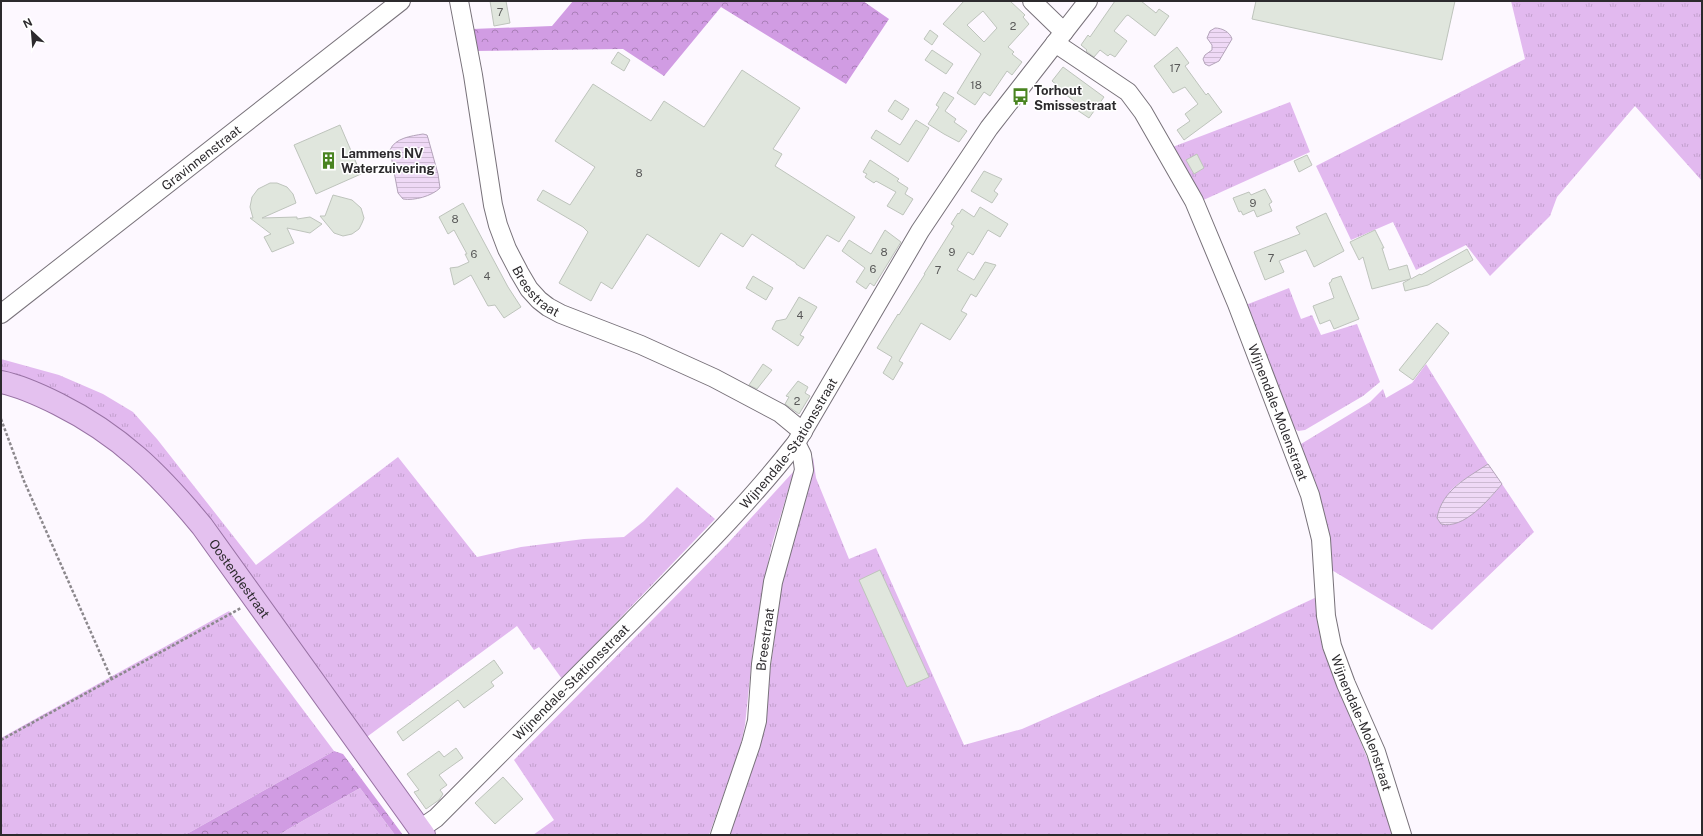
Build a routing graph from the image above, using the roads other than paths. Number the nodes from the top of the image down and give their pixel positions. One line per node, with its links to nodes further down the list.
1 (402, 1): 6 (street, Gravinnenstraat)
2 (459, 1): 8 (street, Breestraat)
3 (1032, 1): 5 (street, Wijnendale-Molenstraat)
4 (1088, 1): 5 (street, Wijnendale-Stationsstraat)
5 (1059, 37): 8 (street, Wijnendale-Stationsstraat); 11 (street, Wijnendale-Molenstraat)
6 (1, 314)
7 (1, 382): 9 (main road, Oostendestraat)
8 (799, 437): 9 (street, Wijnendale-Stationsstraat); 10 (street, Breestraat)
9 (422, 832)
10 (720, 835)
11 (1402, 835)

